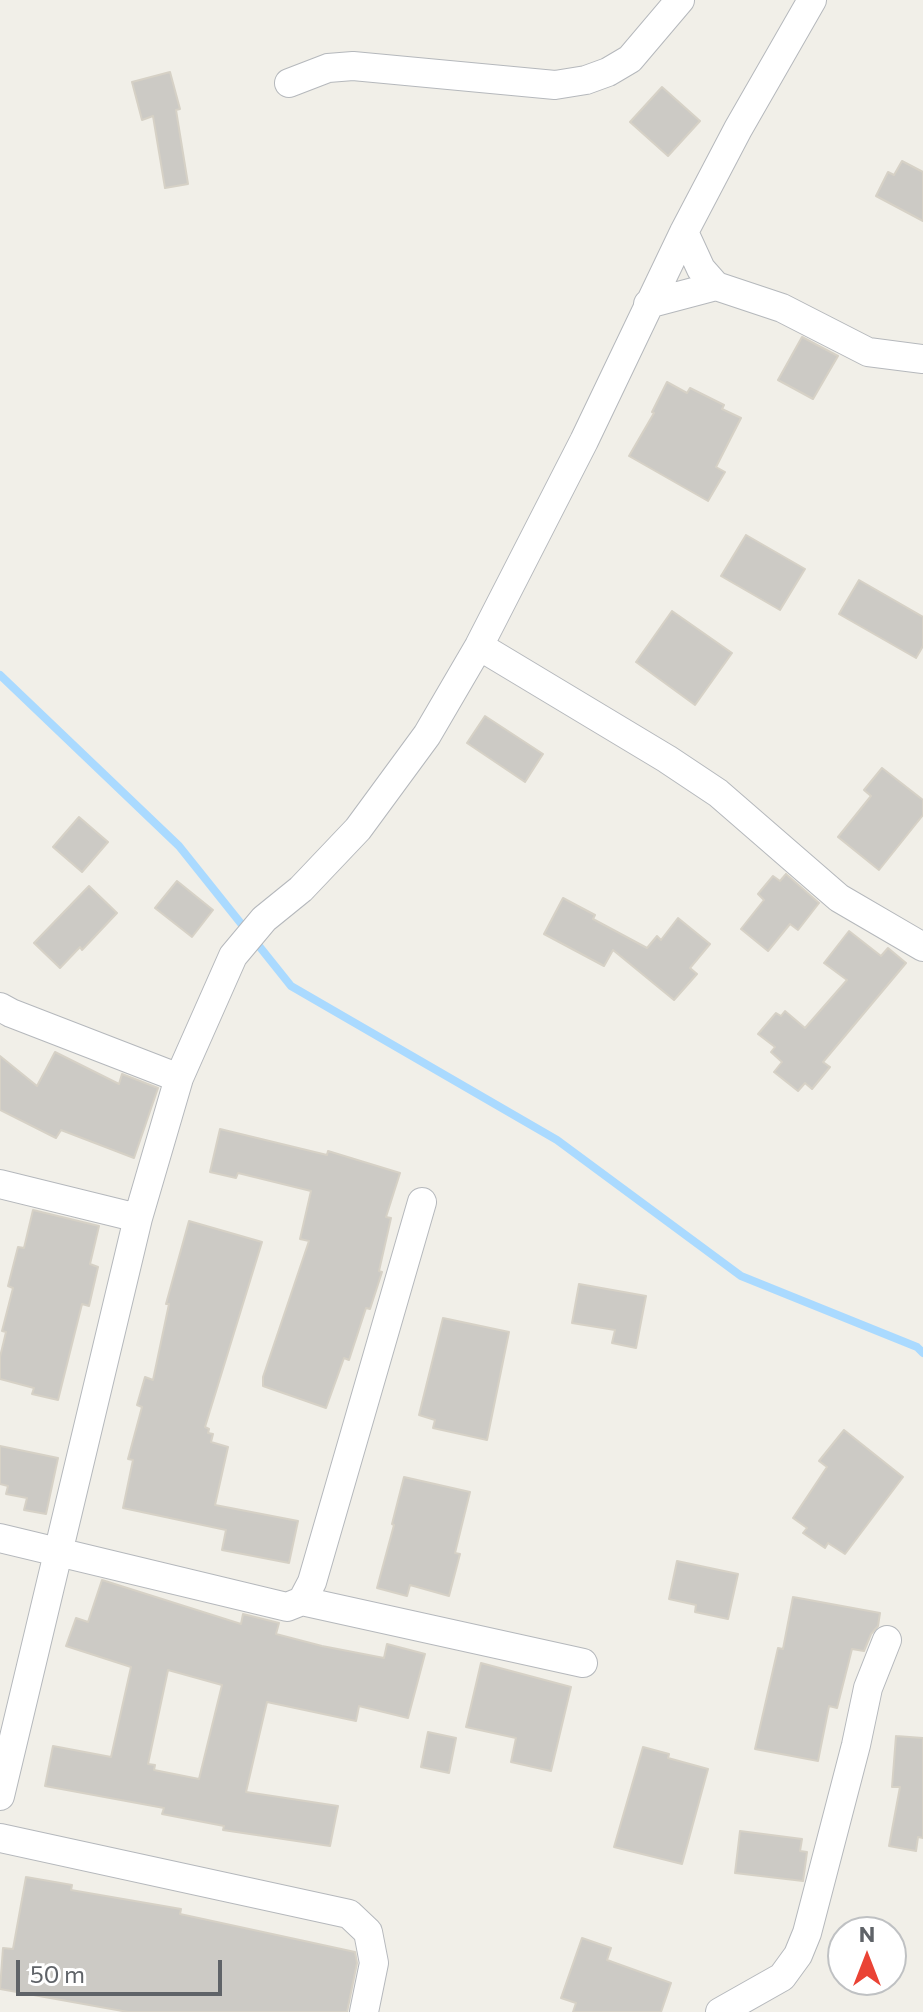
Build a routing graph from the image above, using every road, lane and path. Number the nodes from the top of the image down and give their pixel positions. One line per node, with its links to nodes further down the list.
1 (680, 0): 3 (street)
2 (812, 0): 4 (street)
3 (289, 83)
4 (684, 232): 5 (street); 6 (street)
5 (716, 286): 6 (street); 7 (street)
6 (648, 304): 8 (street)
7 (923, 359)
8 (479, 646): 9 (street); 11 (street)
9 (923, 947)
10 (0, 1007): 11 (street)
11 (179, 1078): 14 (street)
12 (0, 1184): 14 (street)
13 (422, 1202): 17 (street)
14 (138, 1218): 16 (street)
15 (0, 1538): 16 (street)
16 (56, 1553): 17 (street); 20 (street)
17 (302, 1601): 19 (street)
18 (887, 1640): 23 (street)
19 (583, 1663)
20 (0, 1796)
21 (0, 1838): 22 (street)
22 (364, 2012)
23 (720, 2012)

